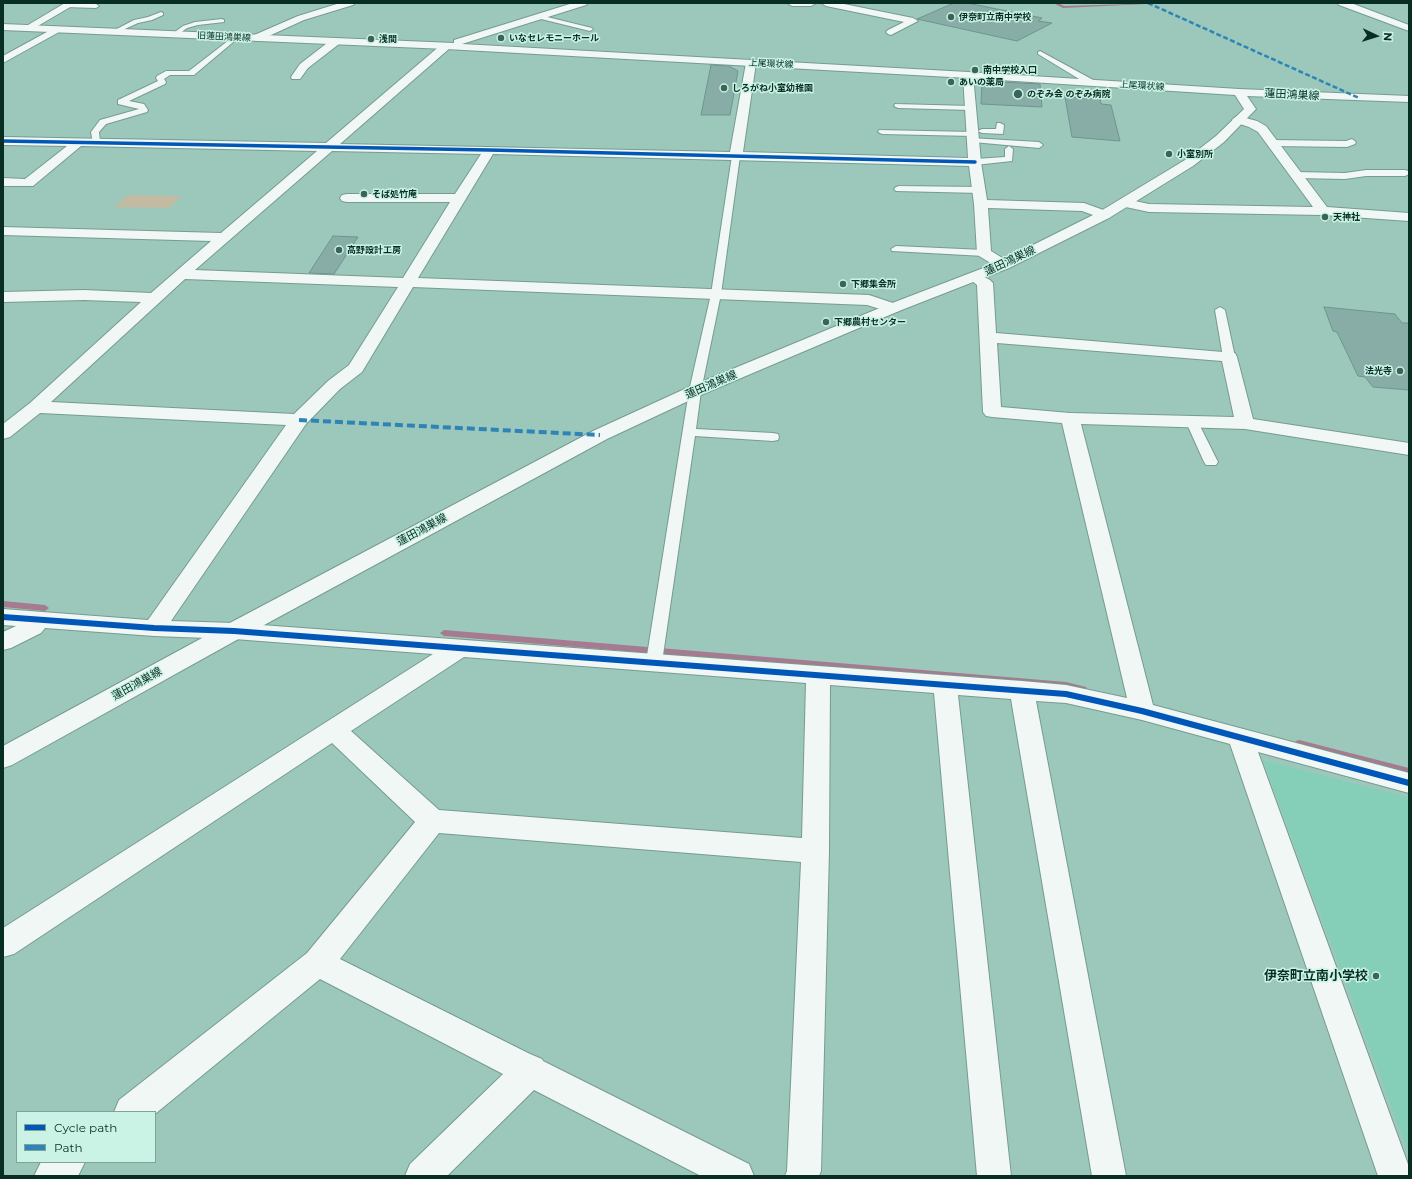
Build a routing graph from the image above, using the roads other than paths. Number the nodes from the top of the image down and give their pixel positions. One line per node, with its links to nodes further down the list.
1 (338, 3): 2 (street)
2 (350, 3): 22 (street)
3 (583, 3): 11 (street)
4 (792, 3): 5 (street)
5 (811, 3)
6 (826, 3): 19 (street)
7 (1342, 3): 15 (street)
8 (70, 4): 9 (lane); 14 (street)
9 (96, 6)
10 (161, 14): 18 (lane)
11 (540, 17): 16 (lane); 24 (street)
12 (222, 21): 20 (lane)
13 (3, 27): 14 (street, 旧蓮田鴻巣線)
14 (28, 28): 17 (street, 旧蓮田鴻巣線)
15 (1409, 28)
16 (590, 29)
17 (56, 30): 18 (street, 旧蓮田鴻巣線); 26 (street)
18 (114, 32): 20 (street, 旧蓮田鴻巣線)
19 (891, 32)
20 (174, 35): 21 (street, 旧蓮田鴻巣線)
21 (235, 38): 22 (street, 旧蓮田鴻巣線); 42 (lane)
22 (256, 38): 23 (street, 旧蓮田鴻巣線)
23 (334, 42): 24 (street, 旧蓮田鴻巣線); 29 (street)
24 (446, 46): 27 (street, 上尾環状線); 46 (street)
25 (1040, 52): 30 (lane)
26 (3, 60)
27 (751, 63): 28 (street, 上尾環状線); 50 (street)
28 (968, 75): 30 (street, 上尾環状線); 34 (street)
29 (296, 77)
30 (1092, 82): 31 (street, 上尾環状線)
31 (1239, 92): 32 (street, 蓮田鴻巣線); 35 (street, 蓮田鴻巣線)
32 (1409, 99)
33 (898, 106): 34 (lane)
34 (971, 108): 38 (street)
35 (1238, 120): 44 (street); 59 (street, 蓮田鴻巣線)
36 (1000, 126): 38 (lane)
37 (882, 132): 38 (lane)
38 (973, 135): 45 (lane); 51 (street)
39 (3, 141): 40 (street)
40 (17, 141): 41 (street); 49 (street)
41 (79, 142): 42 (street); 54 (street)
42 (96, 142): 46 (street)
43 (1352, 142): 44 (lane)
44 (1273, 143): 53 (street)
45 (1038, 145)
46 (330, 146): 48 (street); 66 (street)
47 (1009, 149): 51 (lane)
48 (489, 150): 50 (street); 58 (street)
49 (3, 152)
50 (736, 156): 51 (street); 74 (lane)
51 (975, 162): 56 (street)
52 (1405, 173): 53 (lane)
53 (1296, 175): 61 (street)
54 (3, 182)
55 (898, 189): 56 (lane)
56 (980, 190): 60 (street)
57 (347, 198): 58 (street)
58 (460, 198): 73 (street)
59 (1126, 203): 61 (street); 62 (street, 蓮田鴻巣線)
60 (981, 204): 62 (street); 69 (street)
61 (1323, 211): 63 (street)
62 (1104, 215): 70 (street, 蓮田鴻巣線)
63 (1409, 217)
64 (3, 231): 65 (street)
65 (18, 232): 66 (street); 67 (street)
66 (224, 237): 71 (street)
67 (3, 244)
68 (896, 249): 69 (lane)
69 (984, 253): 70 (street)
70 (1004, 265): 72 (street, 蓮田鴻巣線)
71 (181, 274): 73 (street); 76 (street)
72 (975, 277): 77 (street, 蓮田鴻巣線); 79 (street)
73 (410, 282): 74 (street); 84 (street)
74 (716, 294): 77 (street); 81 (lane)
75 (3, 297): 76 (street)
76 (155, 298): 82 (street)
77 (892, 308): 81 (street, 蓮田鴻巣線)
78 (1220, 310): 80 (lane)
79 (988, 337): 80 (street); 83 (street)
80 (1229, 357): 86 (street)
81 (695, 392): 87 (lane); 95 (street, 蓮田鴻巣線)
82 (36, 407): 84 (street); 88 (street)
83 (1070, 418): 85 (street); 102 (street)
84 (299, 420): 94 (street)
85 (1192, 422): 86 (street); 91 (lane)
86 (1245, 423): 90 (street)
87 (690, 432): 89 (lane); 98 (lane)
88 (3, 433)
89 (773, 437)
90 (1409, 449)
91 (1211, 462)
92 (3, 617): 93 (street)
93 (39, 620): 94 (street); 96 (street)
94 (154, 628): 95 (street)
95 (234, 631): 97 (street); 105 (street, 蓮田鴻巣線)
96 (3, 642)
97 (460, 648): 98 (street); 103 (street)
98 (654, 662): 99 (street)
99 (818, 675): 100 (street); 108 (street)
100 (945, 684): 101 (street); 118 (street)
101 (1022, 690): 102 (street); 119 (street)
102 (1142, 711): 104 (street)
103 (334, 730): 107 (street); 109 (street)
104 (1241, 739): 106 (street); 120 (street)
105 (3, 758)
106 (1409, 783)
107 (432, 821): 108 (street); 110 (street)
108 (815, 851): 117 (street)
109 (3, 944)
110 (318, 962): 111 (street); 112 (street)
111 (531, 1070): 115 (street); 116 (street)
112 (132, 1111)
113 (67, 1163): 114 (street)
114 (51, 1176)
115 (422, 1176)
116 (737, 1176)
117 (802, 1176)
118 (994, 1176)
119 (1109, 1176)
120 (1396, 1176)

